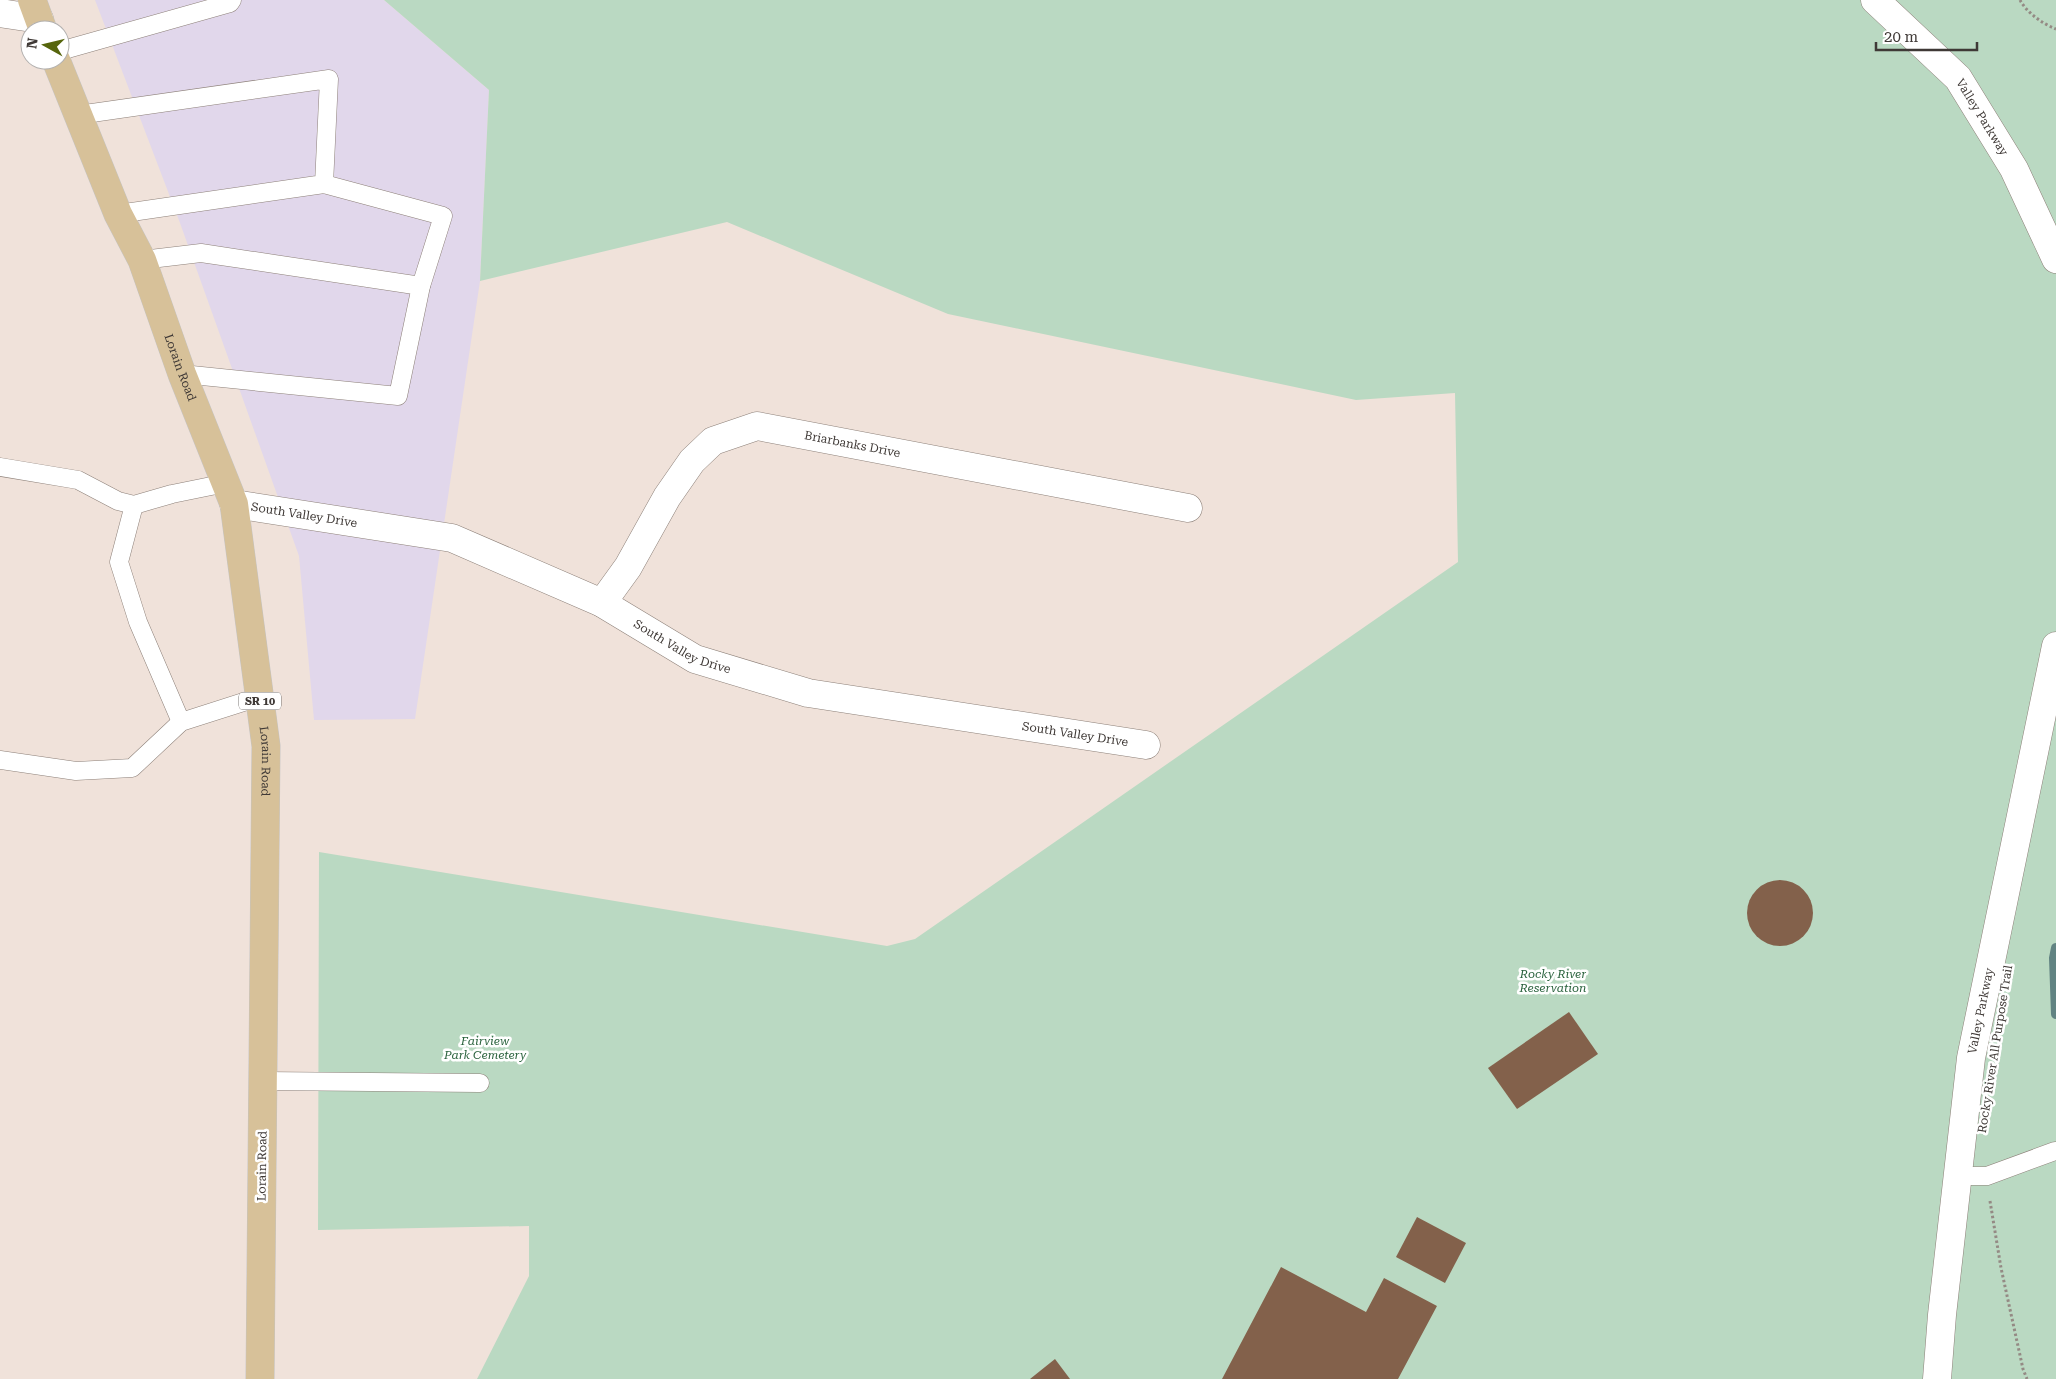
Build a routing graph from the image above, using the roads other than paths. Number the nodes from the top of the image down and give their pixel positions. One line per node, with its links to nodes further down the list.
1 (232, 0): 5 (lane)
2 (1875, 0): 10 (street, Valley Parkway)
3 (0, 13): 4 (street)
4 (38, 16)
5 (70, 48)
6 (60, 70): 7 (main road, Lorain Road / SR 10)
7 (78, 115): 8 (lane); 9 (main road, Lorain Road / SR 10)
8 (324, 184): 9 (lane); 12 (lane)
9 (118, 214): 11 (main road, Lorain Road / SR 10)
10 (2056, 259)
11 (142, 260): 12 (lane); 13 (main road, Lorain Road / SR 10)
12 (421, 286): 13 (lane)
13 (182, 374): 15 (main road, Lorain Road / SR 10)
14 (0, 466): 16 (lane)
15 (230, 493): 16 (lane); 18 (street, South Valley Drive); 20 (main road, Lorain Road / SR 10)
16 (134, 505): 21 (lane)
17 (1188, 508): 18 (street, Briarbanks Drive)
18 (602, 603): 22 (street, South Valley Drive)
19 (2056, 646): 27 (street, Valley Parkway)
20 (259, 697): 21 (lane); 24 (main road, Lorain Road / SR 10)
21 (180, 722): 23 (lane)
22 (1146, 745)
23 (0, 760)
24 (263, 1081): 25 (lane); 28 (main road, Lorain Road / SR 10)
25 (480, 1083)
26 (2055, 1151): 27 (lane)
27 (1958, 1176): 29 (street, Valley Parkway)
28 (260, 1379)
29 (1938, 1379)

